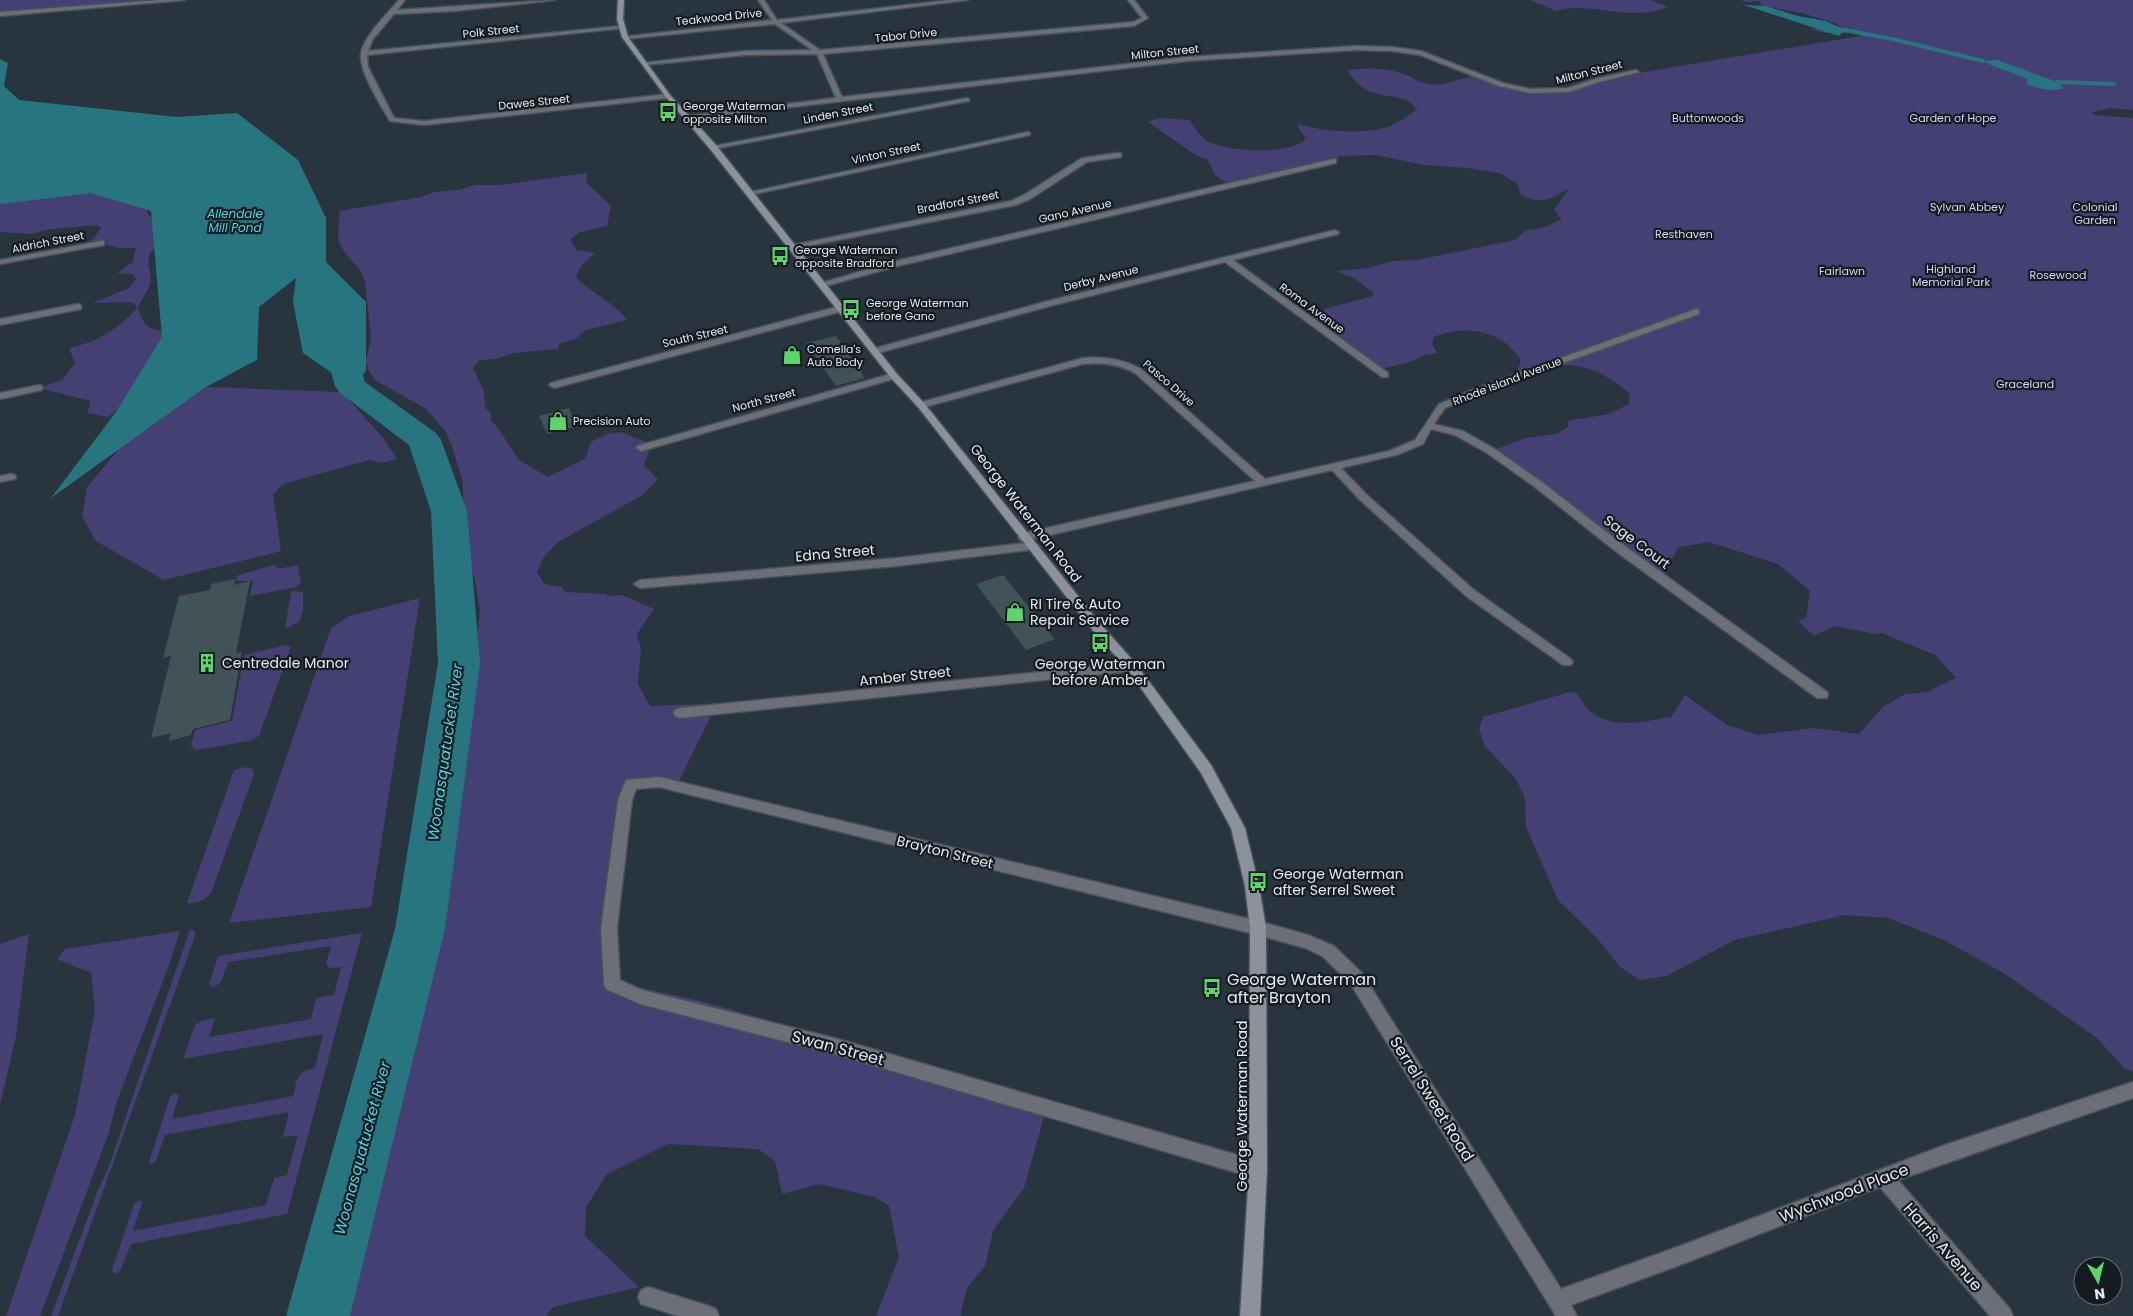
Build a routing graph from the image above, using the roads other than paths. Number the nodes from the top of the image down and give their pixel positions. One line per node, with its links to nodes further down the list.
1 (182, 0): 9 (street)
2 (402, 0): 8 (street)
3 (552, 0): 8 (street)
4 (621, 0): 11 (main road)
5 (761, 0): 10 (street)
6 (965, 0): 10 (street, Teakwood Drive)
7 (1131, 0): 13 (street, Tabor Drive)
8 (391, 12): 12 (street)
9 (0, 14)
10 (775, 21): 11 (street, Teakwood Drive); 13 (street)
11 (623, 32): 12 (street, Polk Street); 14 (main road, George Waterman Road)
12 (364, 53): 16 (street, Dawes Street)
13 (820, 53): 14 (street, Tabor Drive); 17 (street)
14 (645, 63): 16 (main road, George Waterman Road)
15 (1636, 72): 17 (street, Milton Street)
16 (668, 96): 19 (main road, George Waterman Road)
17 (839, 98): 19 (street, Milton Street)
18 (967, 100): 21 (street, Linden Street)
19 (688, 117): 21 (main road, George Waterman Road)
20 (1028, 134): 24 (street, Vinton Street)
21 (713, 147): 24 (main road, George Waterman Road)
22 (1118, 155): 27 (street, Bradford Street)
23 (1333, 161): 30 (street, Gano Avenue)
24 (750, 193): 27 (main road, George Waterman Road)
25 (1335, 232): 28 (street, Derby Avenue)
26 (101, 243): 29 (street, Aldrich Street)
27 (793, 247): 30 (main road, George Waterman Road)
28 (1226, 258): 35 (street, Derby Avenue); 36 (street, Roma Avenue)
29 (0, 262)
30 (822, 284): 32 (main road, George Waterman Road)
31 (78, 307): 34 (street)
32 (840, 309): 35 (main road, George Waterman Road); 38 (street, South Street)
33 (1696, 312): 42 (street, Rhode Island Avenue)
34 (0, 322)
35 (875, 351): 37 (main road, George Waterman Road)
36 (1384, 375)
37 (894, 376): 41 (main road, George Waterman Road); 43 (street, North Street)
38 (554, 385)
39 (39, 388): 40 (street)
40 (0, 396)
41 (921, 405): 45 (street, Pasco Drive); 46 (main road, George Waterman Road)
42 (1428, 424): 44 (street, Rhode Island Avenue); 50 (street, Sage Court)
43 (641, 448)
44 (1335, 467): 45 (street, Rhode Island Avenue); 48 (street)
45 (1263, 482): 46 (street, Rhode Island Avenue)
46 (1028, 541): 47 (street, Edna Street); 49 (main road, George Waterman Road)
47 (640, 584)
48 (1567, 662)
49 (1132, 667): 51 (street, Amber Street); 53 (main road, George Waterman Road)
50 (1822, 694)
51 (680, 713)
52 (631, 784): 53 (street, Brayton Street); 55 (street, Swan Street)
53 (1258, 928): 55 (main road, George Waterman Road); 58 (street, Serrel Sweet Road)
54 (2133, 1090): 56 (street, Wychwood Place)
55 (1258, 1170): 60 (main road, George Waterman Road)
56 (1883, 1177): 58 (street, Wychwood Place); 62 (street, Harris Avenue)
57 (648, 1297): 59 (street)
58 (1557, 1300): 61 (street, Serrel Sweet Road)
59 (709, 1316)
60 (1250, 1316)
61 (1567, 1316)
62 (2003, 1316)

